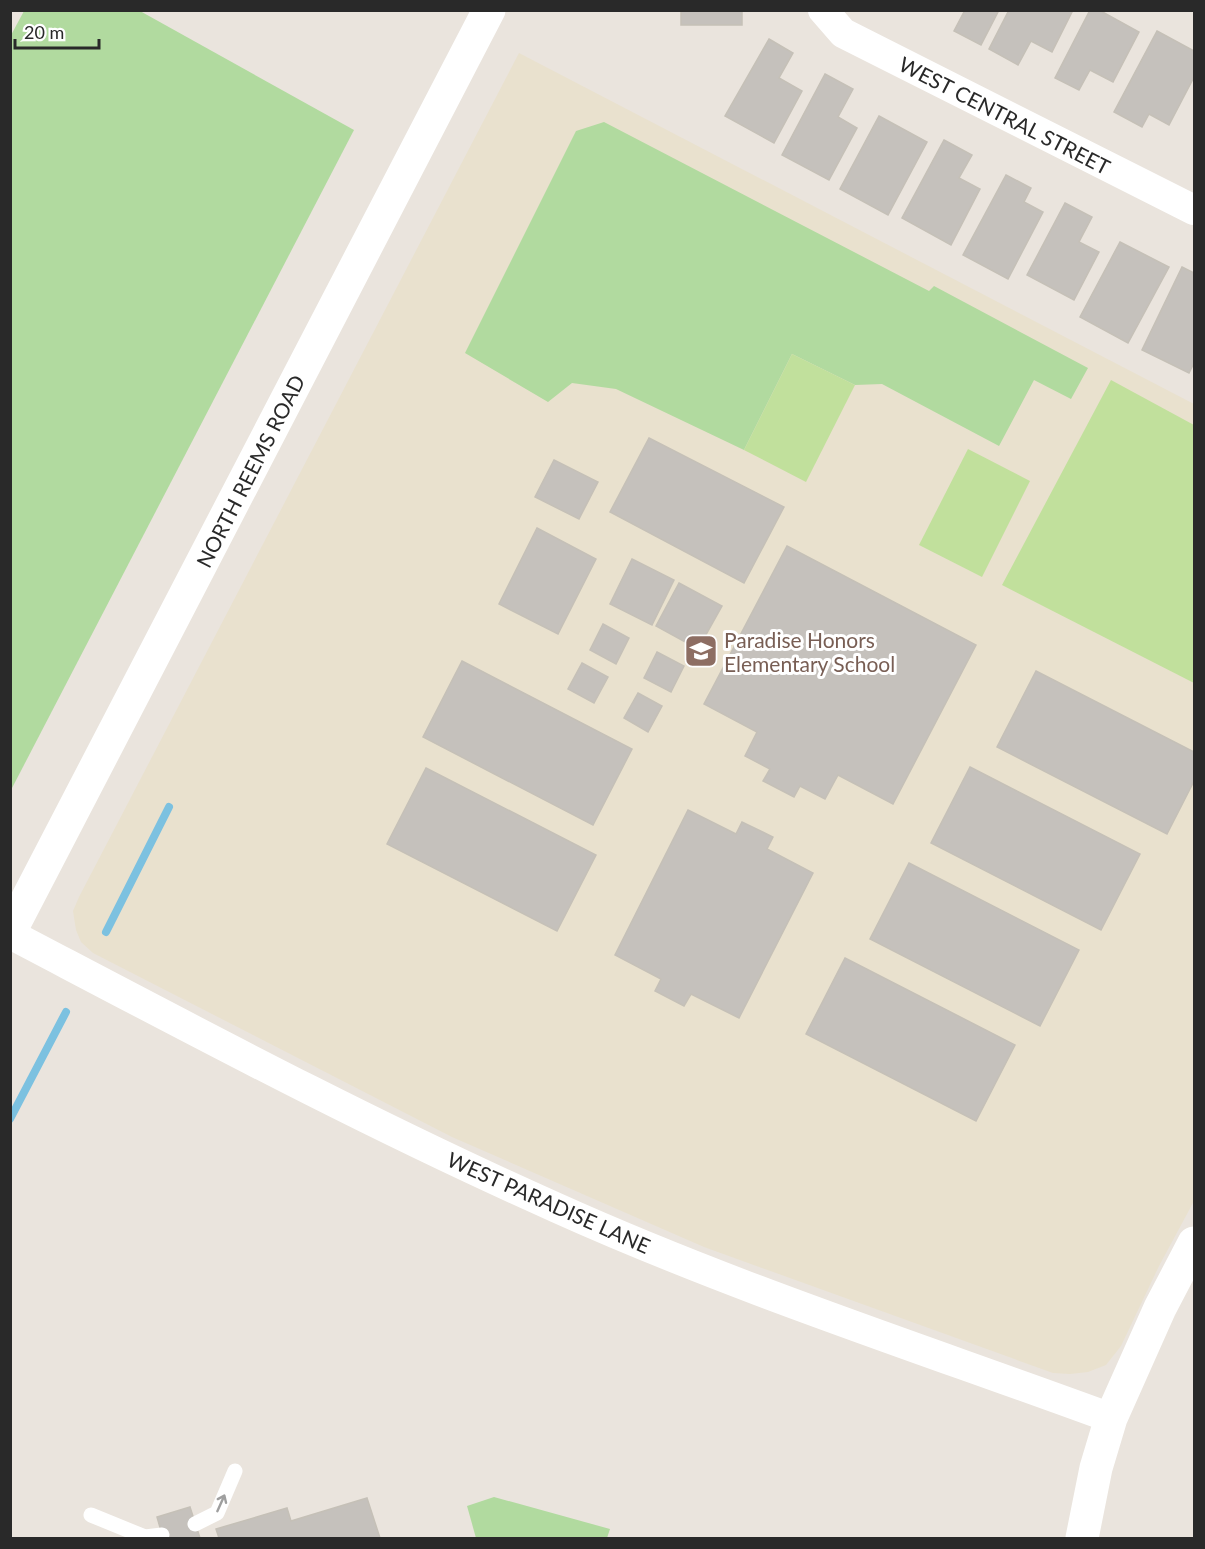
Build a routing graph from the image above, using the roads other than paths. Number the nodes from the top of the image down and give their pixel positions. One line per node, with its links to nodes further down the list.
1 (489, 10): 4 (main road, NORTH REEMS ROAD)
2 (823, 10): 3 (street, WEST CENTRAL STREET)
3 (1194, 210)
4 (10, 933): 6 (street, WEST PARADISE LANE)
5 (1194, 1243): 6 (main road)
6 (1111, 1418): 11 (main road)
7 (235, 1471): 9 (lane, one-way to 7)
8 (91, 1515): 10 (lane)
9 (195, 1524)
10 (162, 1535)
11 (1082, 1539)

